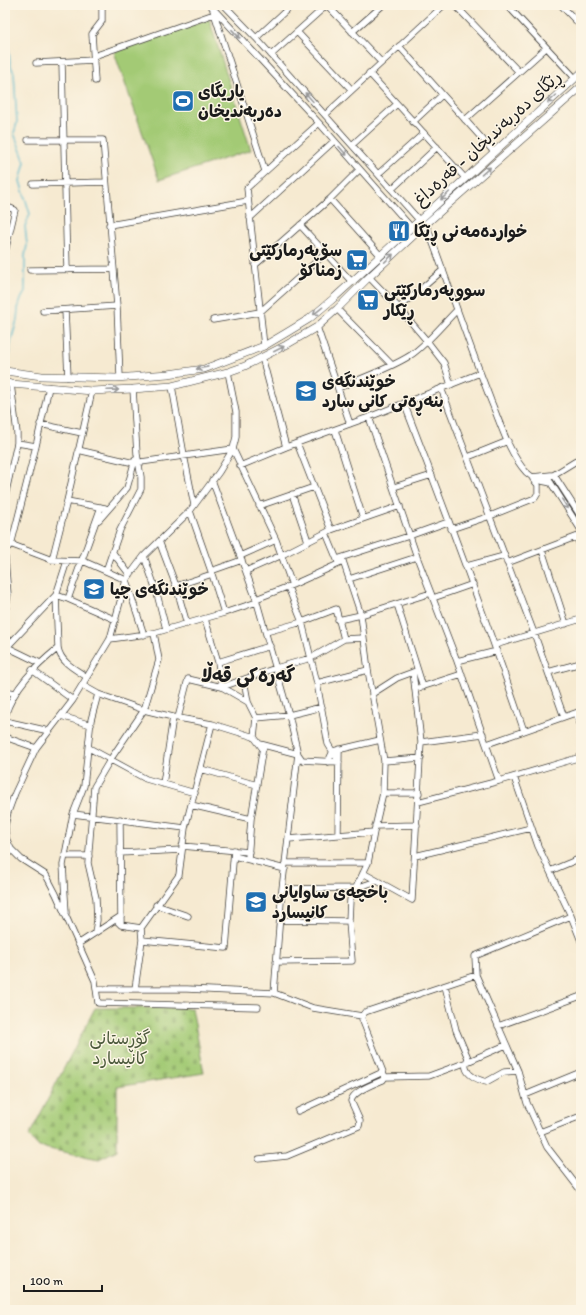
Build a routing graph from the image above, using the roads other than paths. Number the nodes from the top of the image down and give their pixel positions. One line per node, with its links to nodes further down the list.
1 (102, 5): 21 (street)
2 (224, 5): 17 (street)
3 (281, 5): 12 (street)
4 (292, 5): 12 (street)
5 (327, 5): 15 (street); 16 (street)
6 (383, 5): 16 (street)
7 (444, 5): 18 (street)
8 (455, 5): 25 (street)
9 (507, 5): 19 (street)
10 (561, 5): 14 (street)
11 (211, 6): 13 (street)
12 (286, 10): 17 (street)
13 (216, 14): 21 (street); 32 (street, one-way to 32); 47 (street)
14 (581, 26)
15 (297, 32): 20 (street); 31 (street)
16 (352, 32): 23 (street)
17 (256, 38): 20 (street)
18 (398, 46): 23 (street); 33 (street)
19 (546, 48): 25 (street); 27 (street)
20 (271, 55): 29 (street)
21 (94, 58): 22 (street); 28 (street)
22 (62, 62): 24 (street); 41 (street)
23 (381, 62): 26 (street)
24 (36, 63)
25 (519, 72): 36 (street)
26 (369, 73): 31 (street); 34 (street)
27 (578, 76): 45 (main road, ڕێگای دەربەندیخان - قەرەداغ, one-way to 45)
28 (95, 81)
29 (298, 85): 32 (street); 35 (street, one-way to 29)
30 (581, 87): 58 (main road, one-way to 30)
31 (351, 89): 35 (street)
32 (290, 92): 38 (street)
33 (442, 95): 36 (street); 37 (street)
34 (397, 104): 37 (street); 43 (street)
35 (325, 115): 43 (street)
36 (465, 120): 45 (street)
37 (413, 122): 39 (street)
38 (318, 123): 42 (street); 47 (street)
39 (424, 133): 44 (street); 48 (street)
40 (28, 140): 41 (street)
41 (64, 140): 50 (street); 51 (street)
42 (334, 141): 46 (street, one-way to 46); 57 (street)
43 (352, 145): 48 (street)
44 (437, 147): 49 (street); 53 (street)
45 (494, 152): 49 (main road, ڕێگای دەربەندیخان - قەرەداغ)
46 (359, 170): 54 (street); 61 (street)
47 (265, 172): 55 (street)
48 (378, 174): 53 (street)
49 (465, 178): 58 (main road, ڕێگای دەربەندیخان - قەرەداغ, one-way to 58)
50 (105, 182): 51 (street); 59 (street)
51 (65, 183): 52 (street); 68 (street)
52 (33, 184)
53 (392, 189): 58 (street)
54 (330, 198): 60 (street); 64 (street)
55 (248, 200): 57 (street); 59 (street)
56 (5, 206): 62 (street)
57 (250, 218): 65 (street)
58 (422, 222): 61 (main road, ڕێگای دەربەندیخان - قەرەداغ); 69 (street); 70 (main road, one-way to 58)
59 (109, 225): 66 (street)
60 (300, 225): 63 (street); 65 (street)
61 (411, 227): 64 (main road, ڕێگای دەربەندیخان - قەرەداغ)
62 (5, 252)
63 (326, 254): 71 (street); 79 (street)
64 (380, 255): 71 (main road, ڕێگای دەربەندیخان - قەرەداغ)
65 (255, 265): 79 (street)
66 (113, 269): 68 (street); 73 (street)
67 (30, 270): 68 (street)
68 (67, 270)
69 (443, 270): 75 (street); 77 (street)
70 (369, 276): 74 (main road); 75 (street)
71 (352, 281): 72 (main road, ڕێگای دەربەندیخان - قەرەداغ)
72 (334, 298): 74 (main road); 83 (main road, ڕێگای دەربەندیخان - قەرەداغ, one-way to 83)
73 (116, 306): 76 (street); 90 (street)
74 (339, 307): 81 (main road); 85 (street)
75 (399, 308): 82 (street)
76 (65, 310): 78 (street); 89 (street)
77 (457, 310): 82 (street); 88 (street)
78 (43, 311)
79 (260, 312): 80 (street); 83 (street)
80 (213, 320)
81 (317, 327): 84 (main road, one-way to 81); 96 (street)
82 (427, 341): 85 (street); 92 (street)
83 (264, 346): 90 (main road, ڕێگای دەربەندیخان - قەرەداغ, one-way to 90)
84 (262, 358): 87 (main road); 111 (street)
85 (392, 365): 96 (street)
86 (5, 371): 89 (main road, ڕێگای دەربەندیخان - قەرەداغ)
87 (228, 372): 93 (main road); 112 (street)
88 (480, 373): 92 (street); 107 (street)
89 (68, 377): 90 (main road, ڕێگای دەربەندیخان - قەرەداغ); 95 (main road); 98 (main road)
90 (120, 378)
91 (8, 383): 94 (main road); 108 (street)
92 (451, 385): 97 (street)
93 (172, 386): 99 (main road); 114 (street)
94 (49, 387): 95 (main road); 103 (street)
95 (58, 388): 98 (main road)
96 (338, 388): 104 (street)
97 (441, 388): 101 (street); 115 (street)
98 (73, 389): 100 (main road)
99 (133, 389): 100 (main road, one-way to 99); 117 (street)
100 (92, 391): 106 (street)
101 (404, 403): 102 (street); 119 (street)
102 (369, 417): 104 (street); 125 (street)
103 (40, 424): 106 (street); 110 (street)
104 (350, 424): 105 (street)
105 (335, 430): 109 (street); 138 (street)
106 (82, 433): 113 (street)
107 (508, 441): 115 (street); 121 (street)
108 (16, 443): 110 (street); 127 (street)
109 (297, 443): 111 (street); 124 (street)
110 (36, 446): 150 (street)
111 (286, 447): 118 (street)
112 (233, 449): 114 (street); 118 (street); 122 (street)
113 (78, 450): 117 (street); 128 (street)
114 (184, 455): 117 (street); 129 (street)
115 (468, 456): 136 (street)
116 (581, 458): 120 (street)
117 (136, 462): 134 (street); 154 (street)
118 (240, 466): 130 (street)
119 (432, 475): 125 (street); 139 (street)
120 (554, 475): 121 (street); 123 (street); 133 (street)
121 (531, 477): 123 (street)
122 (212, 480): 129 (street); 160 (street)
123 (545, 482): 136 (street); 142 (street, one-way to 142)
124 (314, 487): 126 (street); 143 (street)
125 (394, 487): 131 (street)
126 (292, 494): 130 (street); 148 (street)
127 (5, 496)
128 (67, 501): 132 (street); 161 (street)
129 (194, 505): 135 (street)
130 (259, 506): 146 (street)
131 (400, 506): 138 (street); 144 (street)
132 (101, 507): 134 (street); 140 (street)
133 (578, 507): 137 (street)
134 (109, 509): 140 (street)
135 (190, 511): 147 (street); 169 (street)
136 (490, 516): 141 (street); 157 (street)
137 (581, 517)
138 (363, 518): 143 (street)
139 (448, 522): 141 (street); 144 (street)
140 (96, 523): 163 (street)
141 (451, 530): 166 (street)
142 (581, 530)
143 (328, 532): 148 (street); 164 (street)
144 (409, 536): 158 (street); 164 (street)
145 (579, 536): 151 (street); 153 (street)
146 (276, 540): 155 (street); 160 (street)
147 (159, 541): 156 (street); 173 (street)
148 (308, 541): 155 (street)
149 (5, 542): 150 (street)
150 (11, 545): 152 (street); 161 (street)
151 (581, 548)
152 (5, 549)
153 (542, 550): 165 (street); 189 (street)
154 (113, 553): 167 (street); 170 (street)
155 (282, 555): 168 (street); 174 (street)
156 (144, 556): 170 (street); 190 (street)
157 (504, 556): 165 (street); 166 (street)
158 (417, 557): 171 (street); 176 (street)
159 (5, 558): 180 (street)
160 (241, 558): 168 (street); 169 (street)
161 (52, 560): 162 (street)
162 (67, 561): 163 (street); 175 (street)
163 (83, 561): 167 (street); 177 (street)
164 (341, 562): 171 (street); 174 (street)
165 (507, 563): 193 (street)
166 (467, 566): 172 (street)
167 (106, 571): 170 (street)
168 (246, 571): 178 (street)
169 (212, 572): 173 (street); 181 (street)
170 (128, 578): 185 (street); 194 (street)
171 (349, 579): 182 (street)
172 (473, 584): 176 (street); 198 (street)
173 (176, 586): 188 (street)
174 (290, 586): 178 (street); 187 (street)
175 (56, 595): 177 (street); 200 (street); 201 (street)
176 (432, 595): 179 (street); 204 (street)
177 (68, 599): 185 (street)
178 (256, 601): 181 (street); 191 (street)
179 (397, 604): 182 (street); 211 (street)
180 (5, 612)
181 (224, 613): 183 (street)
182 (361, 615): 186 (street); 195 (street)
183 (205, 619): 188 (street); 205 (street)
184 (581, 619): 189 (street)
185 (116, 620): 196 (street)
186 (338, 620): 187 (street); 197 (street)
187 (302, 622): 191 (street); 203 (street)
188 (187, 624): 190 (street)
189 (566, 624): 193 (street)
190 (166, 629): 192 (street)
191 (266, 632): 199 (street)
192 (154, 633): 194 (street); 229 (street)
193 (534, 633): 198 (street); 212 (street)
194 (144, 634): 196 (street)
195 (363, 638): 197 (street); 210 (street)
196 (110, 639): 214 (street)
197 (344, 639): 203 (street)
198 (495, 645): 202 (street)
199 (270, 646): 205 (street); 208 (street)
200 (6, 647): 207 (street)
201 (58, 648): 207 (street); 214 (street)
202 (497, 651): 204 (street); 242 (street)
203 (311, 658): 208 (street); 217 (street)
204 (457, 661): 213 (street)
205 (218, 662): 220 (street)
206 (581, 662): 212 (street)
207 (40, 663): 209 (street)
208 (276, 668): 216 (street); 231 (street)
209 (32, 670): 223 (street); 226 (street)
210 (368, 670): 217 (street); 225 (street)
211 (413, 672): 215 (street); 219 (street); 225 (street)
212 (548, 672): 234 (street)
213 (462, 674): 219 (street); 243 (street)
214 (87, 677): 218 (street)
215 (414, 679): 219 (street); 221 (street)
216 (244, 680): 220 (street); 227 (street)
217 (317, 683): 228 (street)
218 (82, 685): 224 (street); 226 (street)
219 (423, 687): 221 (street)
220 (222, 688): 227 (street); 235 (street)
221 (415, 689): 247 (street)
222 (5, 691): 223 (street)
223 (16, 693): 232 (street)
224 (98, 694): 229 (street); 239 (street)
225 (372, 694): 246 (street)
226 (73, 700): 233 (street)
227 (248, 702): 236 (street)
228 (322, 707): 231 (street); 253 (street)
229 (144, 710): 235 (street); 257 (street)
230 (578, 712): 234 (street); 240 (street)
231 (289, 715): 236 (street); 255 (street)
232 (5, 716)
233 (61, 716): 239 (street); 241 (street)
234 (564, 717): 242 (street)
235 (176, 718): 238 (street); 264 (street)
236 (256, 718): 245 (street)
237 (5, 721): 241 (street)
238 (212, 724): 245 (street); 261 (street)
239 (91, 725): 251 (street)
240 (581, 726)
241 (48, 731): 250 (street)
242 (524, 731): 248 (street)
243 (483, 734): 247 (street); 248 (street)
244 (5, 737): 250 (street)
245 (254, 737): 249 (street)
246 (380, 740): 252 (street); 258 (street)
247 (421, 742): 256 (street)
248 (487, 744): 263 (street)
249 (262, 746): 255 (street); 265 (street)
250 (36, 748): 278 (street)
251 (89, 748): 257 (street); 266 (street)
252 (339, 749): 253 (street); 260 (street)
253 (333, 751): 259 (street); 260 (street)
254 (581, 757): 262 (street)
255 (300, 758): 259 (street); 283 (street)
256 (421, 758): 258 (street); 270 (street)
257 (110, 760): 264 (street); 267 (street)
258 (384, 761): 269 (street)
259 (328, 762): 260 (street)
260 (339, 762): 282 (street)
261 (201, 769): 265 (street); 268 (street)
262 (514, 777): 263 (street); 280 (street)
263 (499, 781): 271 (street)
264 (163, 784): 268 (street)
265 (257, 785): 276 (street)
266 (84, 786): 267 (street); 273 (street)
267 (94, 787): 274 (street)
268 (195, 793): 272 (street)
269 (383, 793): 270 (street); 281 (street)
270 (419, 793): 271 (street)
271 (418, 802): 277 (street)
272 (191, 805): 276 (street); 279 (street)
273 (73, 814): 274 (street); 288 (street)
274 (92, 816): 275 (street); 289 (street)
275 (120, 819): 279 (street); 286 (street)
276 (251, 819): 285 (street)
277 (417, 825): 281 (street); 290 (street)
278 (5, 826): 304 (street)
279 (185, 828): 284 (street)
280 (531, 828): 290 (street); 295 (street)
281 (374, 829): 282 (street); 293 (street)
282 (338, 835): 283 (street)
283 (289, 838): 294 (street)
284 (182, 848): 286 (street); 287 (street); 300 (street)
285 (249, 852): 287 (street); 292 (street)
286 (120, 853): 301 (street)
287 (234, 853): 292 (street); 312 (street)
288 (65, 856): 289 (street); 304 (street)
289 (89, 856): 311 (street)
290 (415, 856): 297 (street)
291 (581, 858): 295 (street)
292 (248, 859): 294 (street)
293 (368, 863): 294 (street); 296 (street)
294 (285, 866): 299 (street)
295 (550, 870): 303 (street)
296 (363, 873): 297 (street); 298 (street)
297 (377, 881): 298 (street)
298 (356, 888): 299 (street); 307 (street)
299 (282, 889): 306 (street)
300 (156, 906): 302 (street); 309 (street)
301 (121, 916): 305 (street); 308 (street)
302 (188, 916)
303 (572, 916): 310 (street); 316 (street)
304 (67, 919): 314 (street)
305 (115, 920): 308 (street); 311 (street)
306 (280, 920): 307 (street); 315 (street)
307 (348, 921): 315 (street)
308 (121, 925): 309 (street)
309 (141, 928): 312 (street)
310 (579, 928): 313 (street)
311 (95, 933): 314 (street)
312 (142, 940): 319 (street)
313 (581, 941)
314 (78, 944): 318 (street)
315 (276, 962): 320 (street)
316 (476, 975): 317 (street); 324 (street)
317 (445, 986): 323 (street); 326 (street)
318 (96, 989): 319 (street); 322 (street)
319 (135, 989): 320 (street)
320 (274, 993): 323 (street)
321 (581, 996): 324 (street)
322 (258, 1007)
323 (362, 1016): 329 (street)
324 (498, 1026): 325 (street)
325 (506, 1045): 326 (street); 327 (street)
326 (467, 1062): 327 (street); 329 (street)
327 (518, 1071): 330 (street)
328 (581, 1072): 330 (street)
329 (384, 1074): 331 (street); 334 (street)
330 (525, 1095): 333 (street)
331 (298, 1111)
332 (581, 1116): 333 (street)
333 (540, 1132): 335 (street)
334 (259, 1159)
335 (581, 1192)

